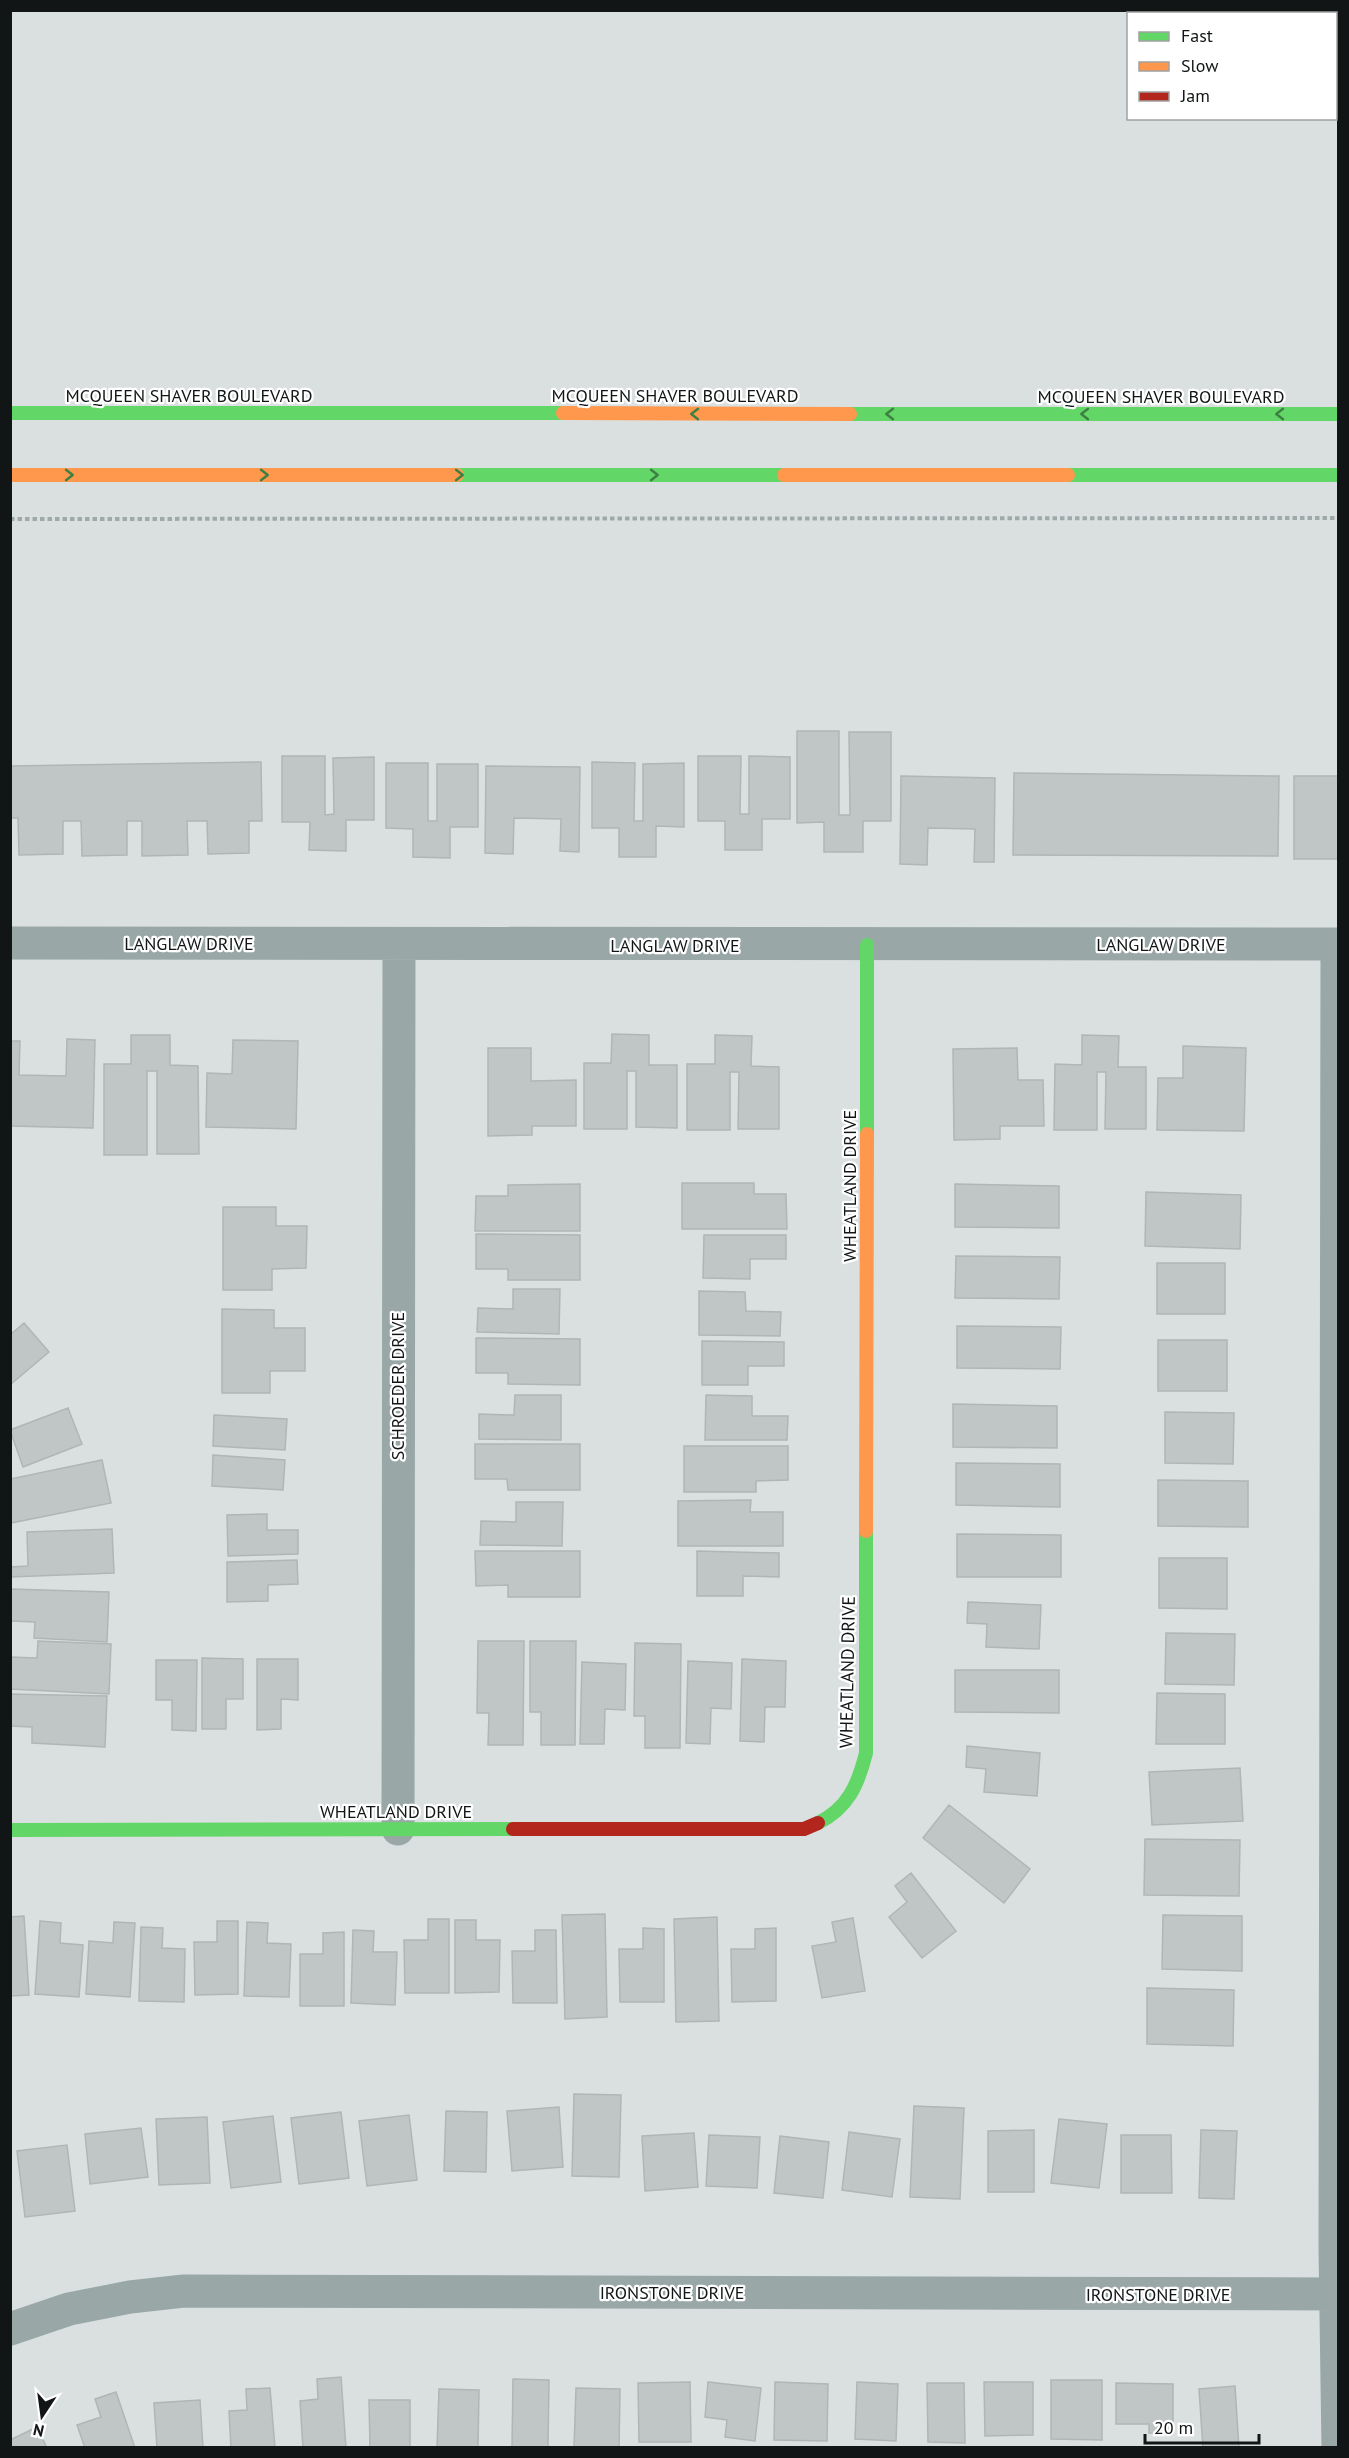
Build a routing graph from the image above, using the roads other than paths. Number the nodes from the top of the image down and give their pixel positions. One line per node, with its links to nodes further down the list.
1 (10, 413): 2 (main road, MCQUEEN SHAVER BOULEVARD, one-way to 1)
2 (1338, 414)
3 (10, 475): 4 (main road, one-way to 4)
4 (1338, 475)
5 (10, 943): 6 (street, LANGLAW DRIVE)
6 (399, 944): 8 (street, LANGLAW DRIVE); 10 (street, SCHROEDER DRIVE)
7 (1338, 944): 8 (street, LANGLAW DRIVE); 9 (street)
8 (867, 945): 10 (main road, WHEATLAND DRIVE)
9 (1337, 1820): 12 (street)
10 (398, 1829): 11 (main road, WHEATLAND DRIVE)
11 (10, 1830)
12 (1337, 2294): 13 (street, IRONSTONE DRIVE); 14 (street)
13 (10, 2330)
14 (1338, 2448)

